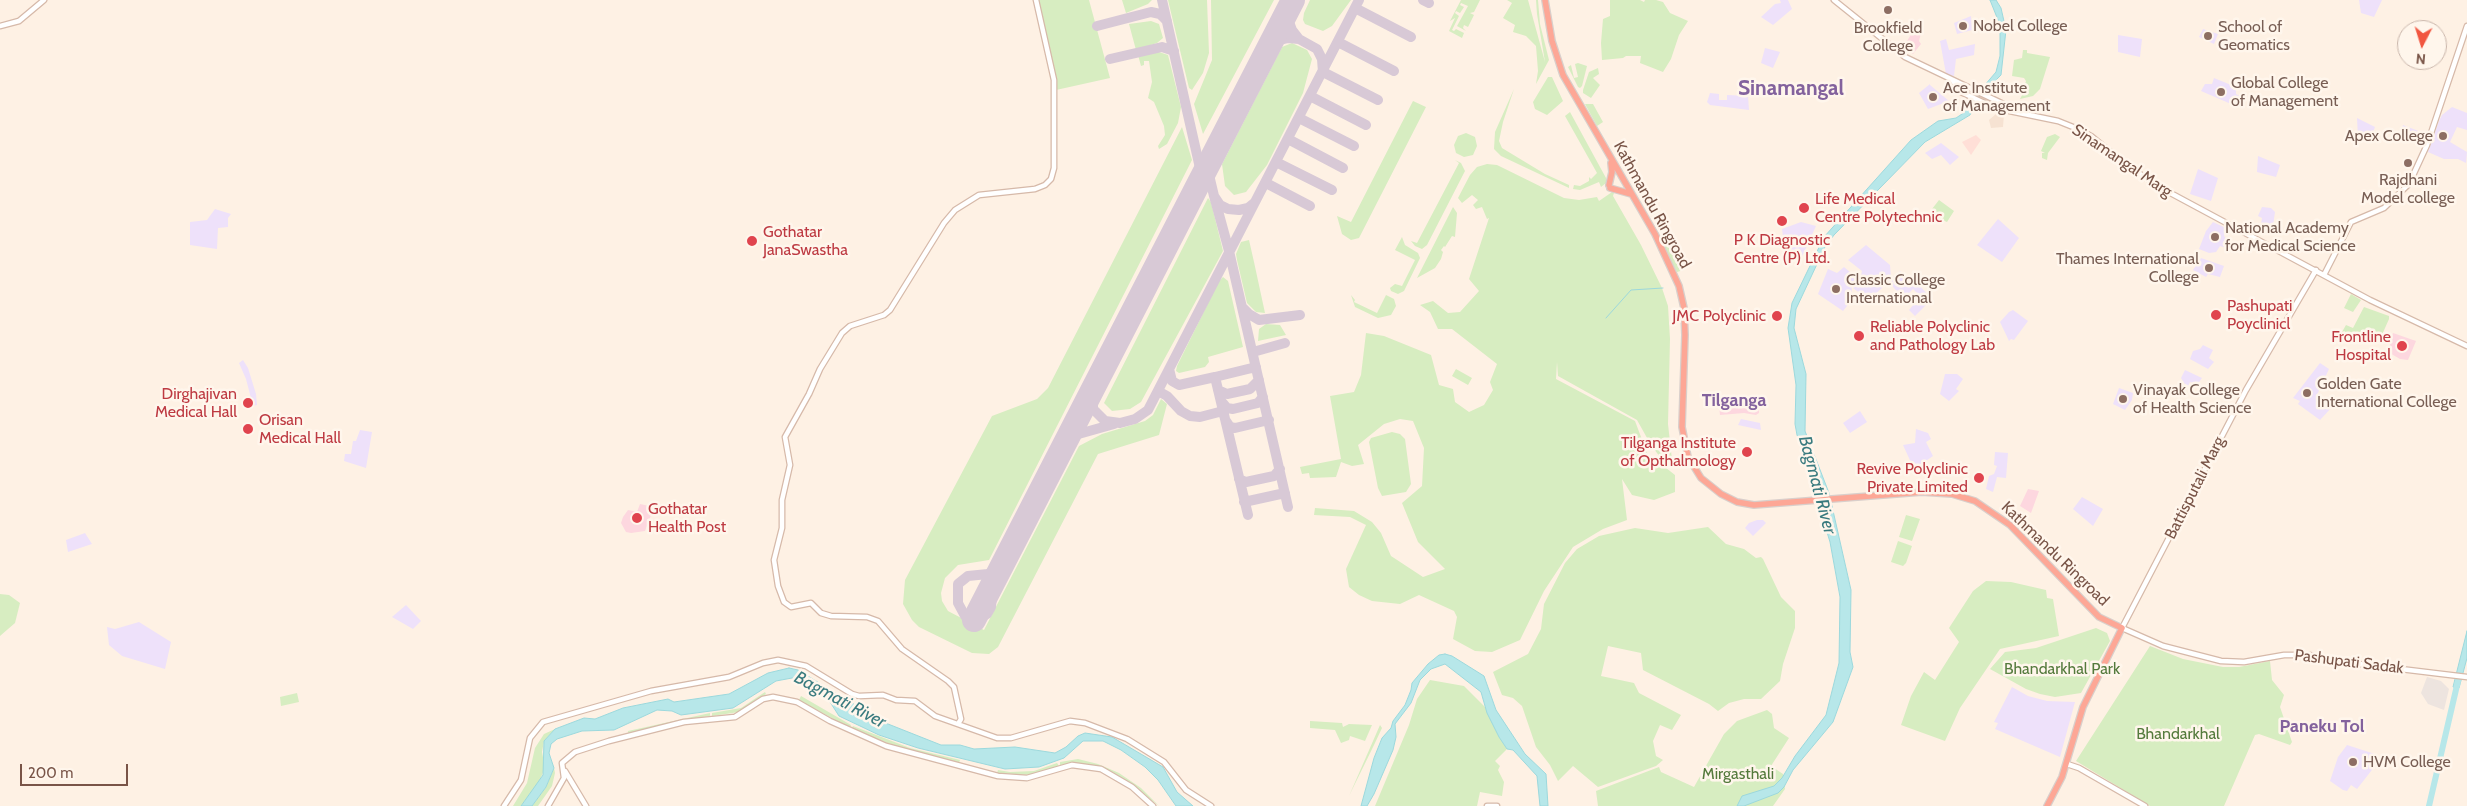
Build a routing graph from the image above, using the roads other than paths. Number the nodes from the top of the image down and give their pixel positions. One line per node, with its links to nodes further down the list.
1 (44, 0): 5 (main road)
2 (1036, 0): 16 (main road)
3 (1545, 0): 9 (highway, Kathmandu Ringroad)
4 (1834, 0): 7 (main road)
5 (0, 26)
6 (2467, 26): 12 (main road)
7 (1953, 81): 8 (main road, Sinamangal Marg); 8 (main road)
8 (2017, 111): 11 (main road, Sinamangal Marg)
9 (1611, 158): 10 (highway, Kathmandu Ringroad); 10 (highway)
10 (1631, 194): 14 (highway, Kathmandu Ringroad)
11 (2316, 270): 12 (main road, Sinamangal Marg); 14 (main road, Battisputali Marg)
12 (2324, 275): 13 (main road, Sinamangal Marg)
13 (2467, 346)
14 (2122, 628): 15 (main road, Pashupati Sadak); 17 (highway)
15 (2467, 677)
16 (958, 724): 19 (main road); 23 (main road)
17 (2067, 764): 26 (highway); 27 (main road)
18 (563, 769): 20 (main road); 21 (main road); 22 (main road)
19 (504, 806)
20 (548, 806)
21 (586, 806)
22 (1153, 806)
23 (1211, 806)
24 (1487, 806): 25 (main road)
25 (1497, 806)
26 (2047, 806)
27 (2145, 806)

